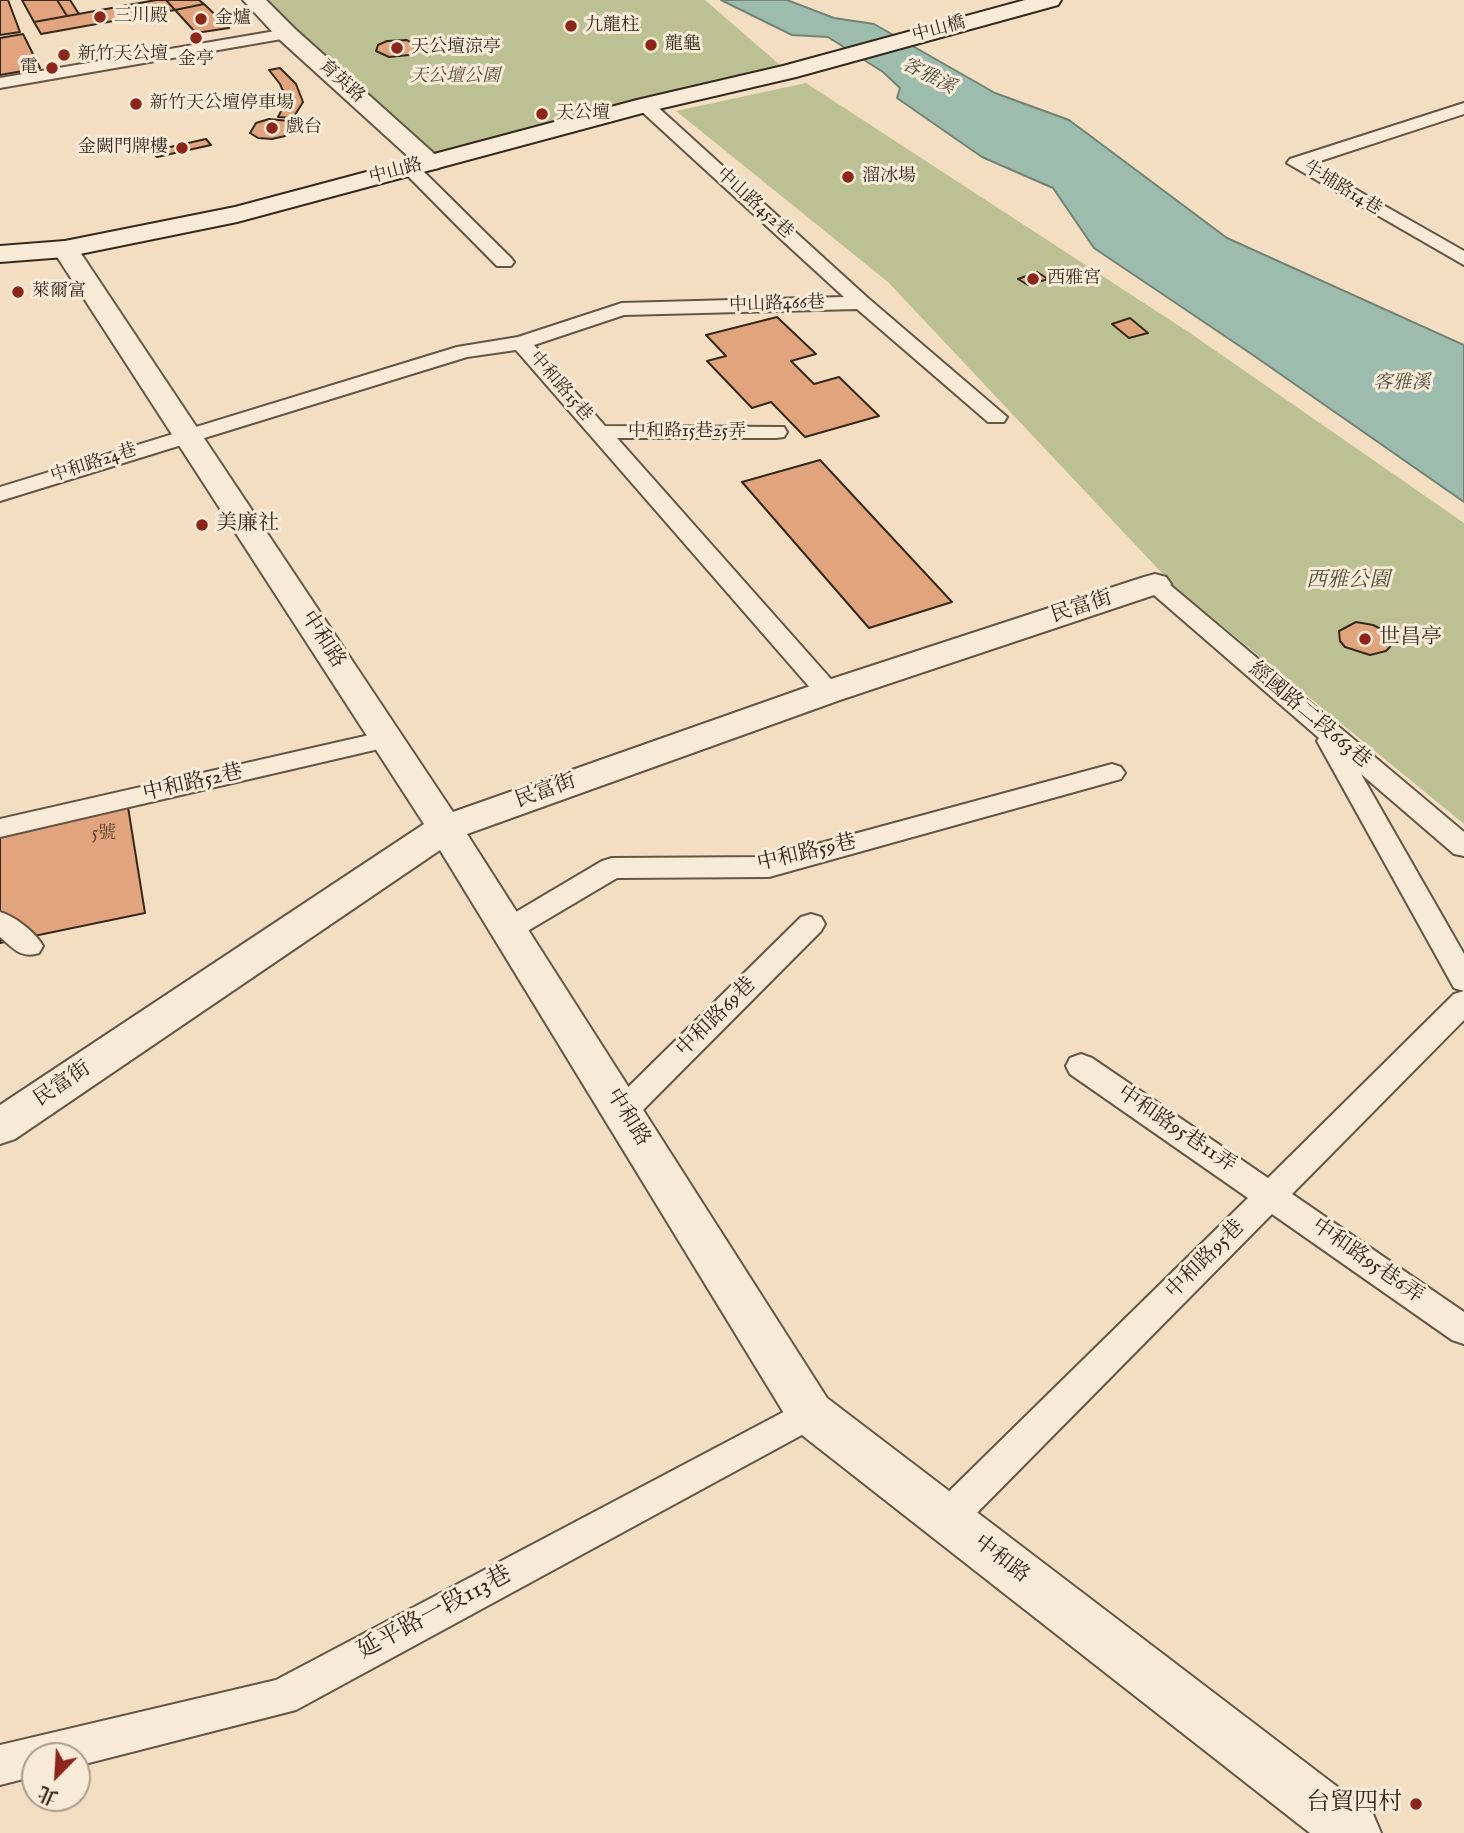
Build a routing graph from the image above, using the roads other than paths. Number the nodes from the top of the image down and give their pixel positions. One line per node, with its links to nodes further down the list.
1 (254, 0): 3 (street, 育英路)
2 (1049, 0): 4 (street, 中山橋)
3 (287, 34): 5 (lane); 8 (street, 育英路)
4 (789, 72): 6 (street, 中山路)
5 (0, 83)
6 (645, 105): 8 (street, 中山路); 13 (lane, 中山路452巷)
7 (1464, 108): 11 (lane, 牛埔路14巷)
8 (421, 166): 9 (street, 中山路); 12 (lane)
9 (65, 249): 10 (street, 中山路); 18 (street, 中和路)
10 (0, 254)
11 (1464, 259)
12 (504, 262)
13 (862, 303): 14 (lane, 中山路466巷); 15 (lane)
14 (521, 343): 16 (lane, 中和路15巷); 18 (lane, 中和路15巷)
15 (996, 416)
16 (599, 432): 17 (lane, 中和路15巷25弄); 21 (lane, 中和路15巷)
17 (776, 432)
18 (188, 435): 19 (lane, 中和路24巷); 23 (street, 中和路)
19 (0, 494)
20 (1154, 584): 21 (street, 民富街); 22 (lane, 經國路二段663巷)
21 (828, 691): 26 (street, 民富街)
22 (1321, 726): 27 (lane, 經國路二段663巷); 32 (lane)
23 (387, 739): 25 (lane, 中和路52巷); 26 (street, 中和路)
24 (1112, 773): 30 (lane, 中和路59巷)
25 (0, 828)
26 (445, 828): 30 (street, 中和路); 36 (street, 民富街)
27 (1464, 847)
28 (0, 922): 31 (lane)
29 (811, 925): 35 (lane, 中和路69巷)
30 (509, 929): 35 (street, 中和路)
31 (29, 946)
32 (1464, 980)
33 (1464, 1002): 37 (lane, 中和路95巷)
34 (1081, 1066): 37 (lane, 中和路95巷11弄)
35 (622, 1111): 39 (street, 中和路)
36 (0, 1127)
37 (1271, 1195): 38 (lane, 中和路95巷6弄); 40 (lane, 中和路95巷)
38 (1464, 1330)
39 (810, 1413): 40 (street, 中和路); 41 (lane, 延平路一段113巷)
40 (947, 1518): 44 (street, 中和路)
41 (91, 1743)
42 (21, 1760): 43 (lane, 延平路一段113巷)
43 (0, 1765)
44 (1354, 1833)

